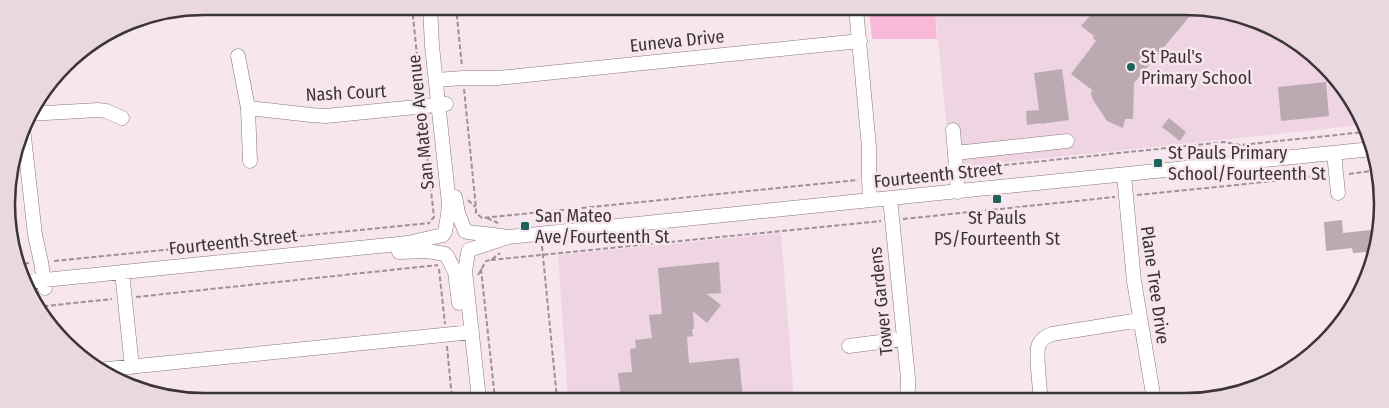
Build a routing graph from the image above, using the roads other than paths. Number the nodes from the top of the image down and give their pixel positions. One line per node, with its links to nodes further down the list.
1 (430, 15): 6 (street, San Mateo Avenue)
2 (436, 15): 6 (street, San Mateo Avenue)
3 (857, 15): 4 (street, Tower Gardens)
4 (860, 41): 6 (street, Euneva Drive); 21 (street, Tower Gardens)
5 (238, 56): 8 (street)
6 (440, 84): 7 (street, San Mateo Avenue)
7 (442, 105): 8 (street, Nash Court); 22 (street, San Mateo Avenue); 23 (street, San Mateo Avenue)
8 (248, 108): 17 (street)
9 (38, 113): 10 (street)
10 (122, 118)
11 (953, 130): 15 (street)
12 (1067, 141): 15 (street)
13 (25, 144): 28 (street)
14 (1366, 150): 16 (street, Fourteenth Street)
15 (955, 153): 19 (street)
16 (1334, 153): 18 (street, Fourteenth Street); 20 (street)
17 (250, 160)
18 (1124, 175): 19 (street, Fourteenth Street); 29 (street, Plane Tree Drive)
19 (958, 192): 21 (street, Fourteenth Street)
20 (1338, 193)
21 (880, 199): 24 (street, Fourteenth Street); 31 (street, Tower Gardens)
22 (466, 231): 23 (street); 24 (street, Fourteenth Street); 25 (street)
23 (444, 233): 26 (street); 27 (street, Fourteenth Street)
24 (508, 237): 25 (street, Fourteenth Street)
25 (468, 251): 26 (street); 30 (street)
26 (446, 255): 27 (street, Fourteenth Street); 30 (street)
27 (123, 276): 28 (street, Fourteenth Street); 33 (street)
28 (36, 285)
29 (1140, 320): 38 (street); 39 (street, Plane Tree Drive)
30 (467, 332): 33 (street); 35 (street); 36 (street)
31 (903, 339): 32 (street); 37 (street, Tower Gardens)
32 (849, 346)
33 (132, 367): 34 (street)
34 (111, 369)
35 (469, 393)
36 (478, 393)
37 (907, 393)
38 (1040, 393)
39 (1153, 393)

